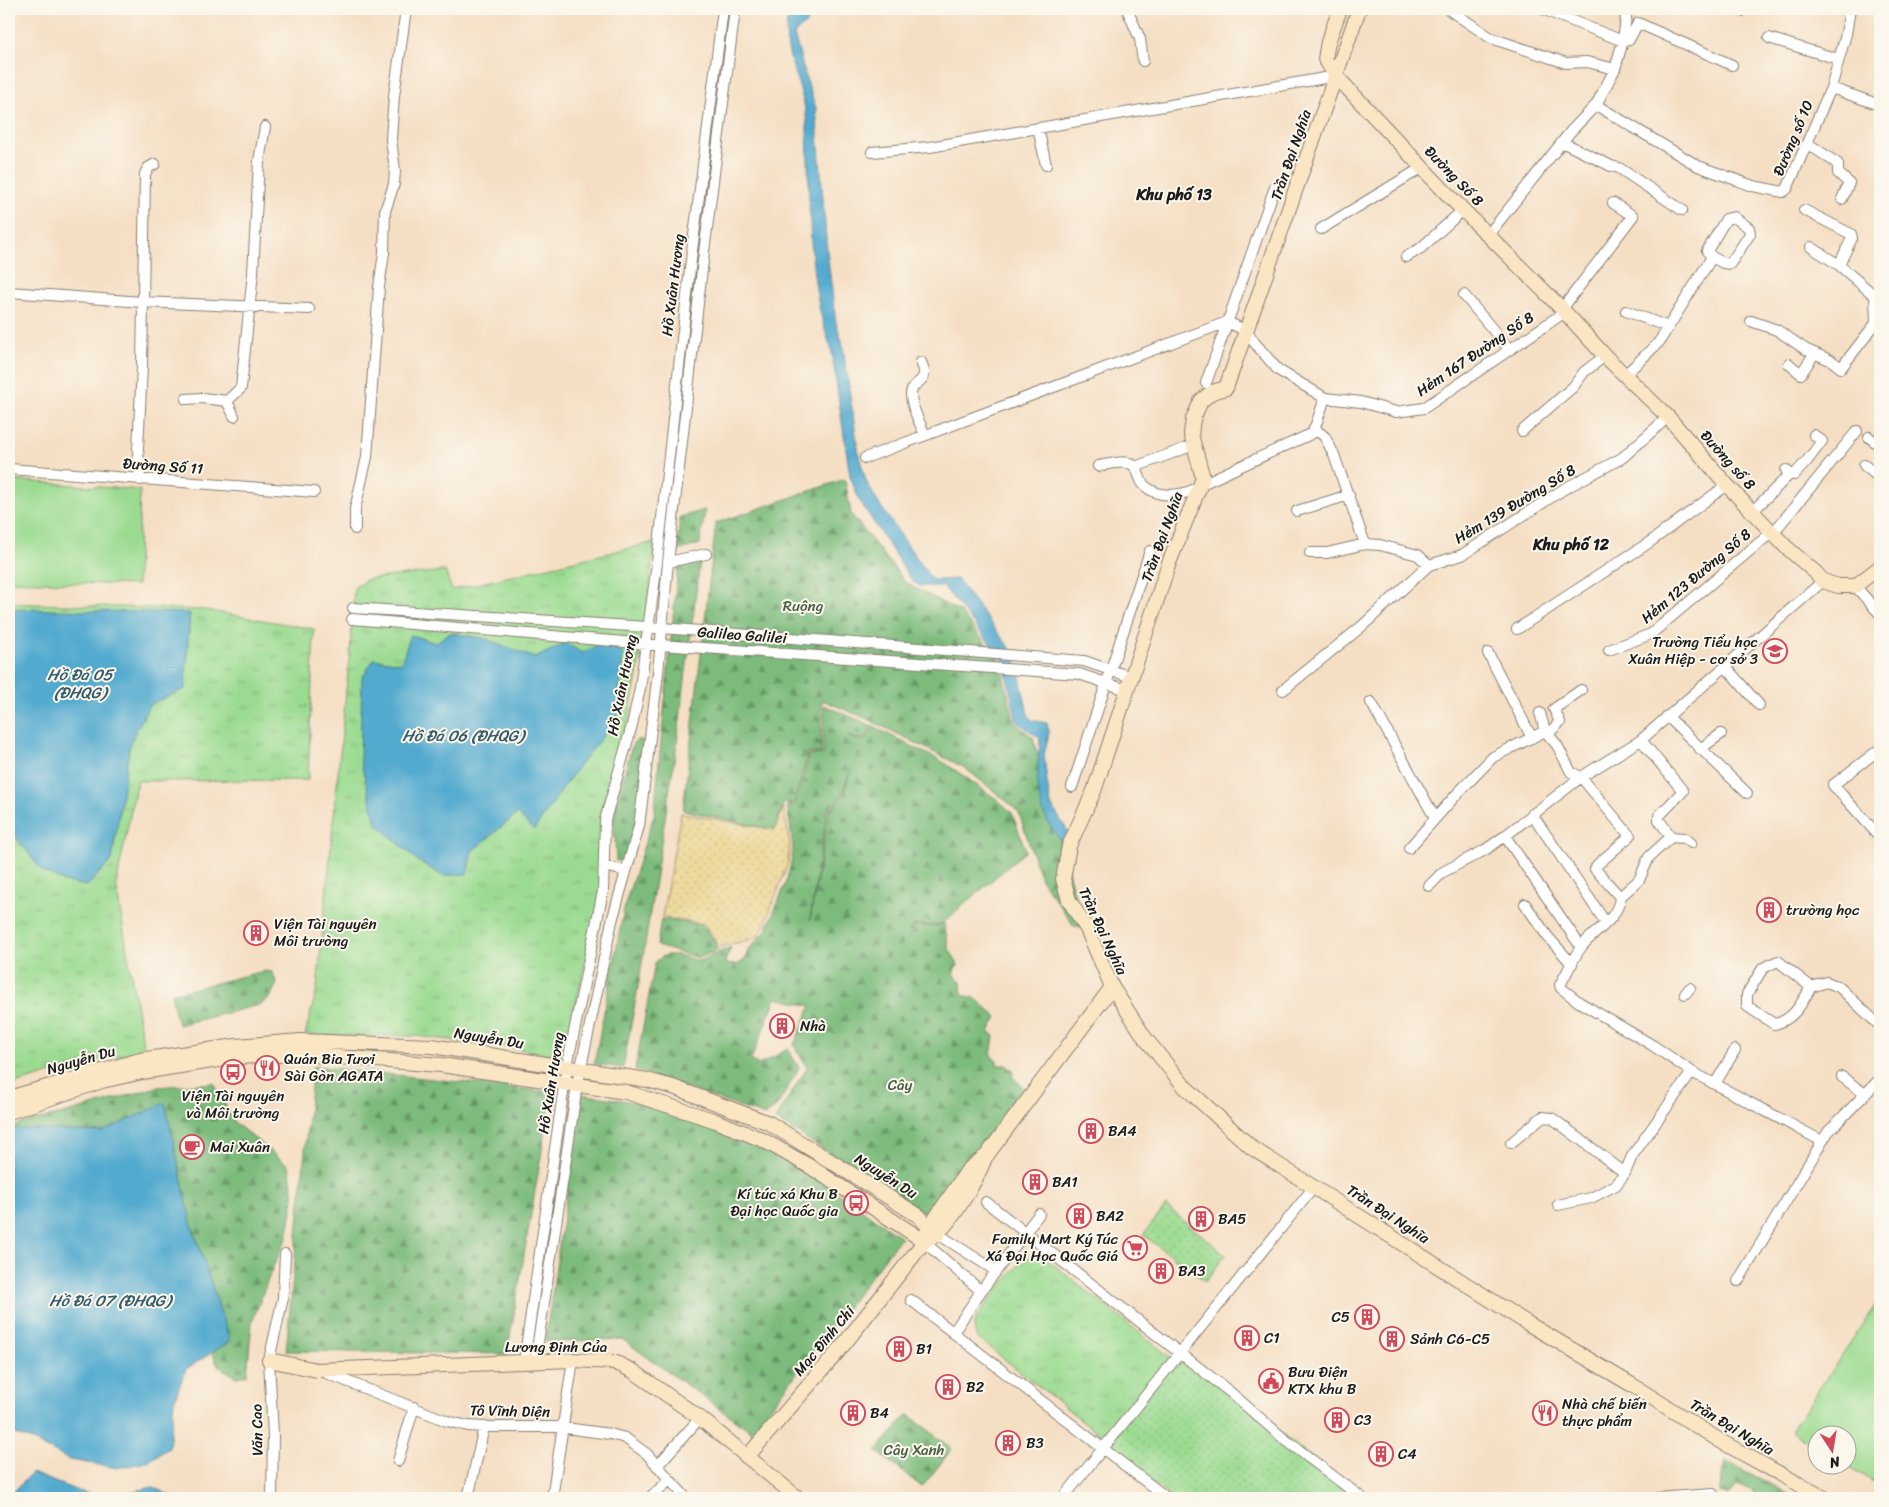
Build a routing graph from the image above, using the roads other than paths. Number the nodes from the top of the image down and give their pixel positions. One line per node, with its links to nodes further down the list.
1 (406, 9): 89 (street)
2 (723, 9): 38 (street, Hồ Xuân Hương)
3 (735, 9): 39 (street, Hồ Xuân Hương)
4 (1127, 9): 14 (street)
5 (1340, 9): 17 (street, Đường Số 8)
6 (1359, 9): 17 (street, Trần Đại Nghĩa)
7 (1448, 9): 16 (street)
8 (1542, 9): 12 (street)
9 (1627, 9): 12 (street)
10 (1848, 9): 13 (street)
11 (1769, 38): 13 (street)
12 (1623, 41): 15 (street); 16 (street)
13 (1838, 59): 18 (street)
14 (1143, 61)
15 (1732, 65)
16 (1615, 69): 19 (street)
17 (1336, 76): 22 (street); 28 (street, Đường Số 8); 55 (street, Trần Đại Nghĩa)
18 (1831, 88): 20 (street, Đường số 10); 24 (street, Đường số 10)
19 (1596, 105): 23 (street); 24 (street, Đường số 10)
20 (1880, 105)
21 (264, 127): 47 (street)
22 (1038, 128): 25 (street); 27 (street)
23 (1562, 142): 33 (street); 36 (street)
24 (1807, 143): 30 (street)
25 (872, 152)
26 (155, 164): 46 (street)
27 (1046, 165)
28 (1423, 167): 32 (street, Đường Số 8); 35 (street)
29 (1275, 187): 52 (street)
30 (1842, 198)
31 (1613, 202): 49 (street, Hẻm 167 Đường Số 8)
32 (1463, 210): 36 (street, Đường Số 8); 40 (street)
33 (1682, 210)
34 (1804, 210): 42 (street)
35 (1320, 229)
36 (1488, 236): 49 (street, Đường Số 8)
37 (1811, 248): 42 (street)
38 (692, 251): 39 (street); 103 (street, Hồ Xuân Hương)
39 (704, 252): 95 (street, Hồ Xuân Hương)
40 (1406, 257)
41 (1712, 257): 41 (street); 54 (street)
42 (1839, 265): 44 (street)
43 (9, 292): 46 (street)
44 (1878, 293): 53 (street)
45 (1464, 295): 56 (street)
46 (142, 302): 47 (street); 82 (street)
47 (250, 305): 48 (street); 65 (street)
48 (309, 309)
49 (1563, 311): 56 (street, Hẻm 167 Đường Số 8); 58 (street, Đường số 8)
50 (1626, 311): 54 (street)
51 (1751, 321): 57 (street)
52 (1228, 322): 55 (street); 62 (street); 71 (street)
53 (1878, 324): 57 (street)
54 (1668, 327): 61 (street)
55 (1247, 331): 63 (street, Hẻm 167 Đường Số 8); 74 (street, Trần Đại Nghĩa)
56 (1510, 348): 63 (street, Hẻm 167 Đường Số 8)
57 (1814, 354): 60 (street)
58 (1605, 356): 61 (street, Đường số 8); 69 (street)
59 (921, 362): 71 (street)
60 (1790, 364)
61 (1625, 375): 67 (street, Đường số 8)
62 (1206, 383)
63 (1325, 398): 68 (street)
64 (186, 399): 65 (street)
65 (227, 401): 66 (street)
66 (234, 416)
67 (1668, 417): 83 (street, Đường số 8); 96 (street, Hẻm 139 Đường Số 8)
68 (1314, 428): 84 (street); 86 (street)
69 (1522, 431)
70 (1857, 431): 90 (street, Hẻm 123 Đường Số 8)
71 (925, 435): 76 (street)
72 (1814, 435): 88 (street)
73 (1869, 437): 75 (street)
74 (1194, 446): 79 (street); 84 (street, Trần Đại Nghĩa)
75 (1880, 446)
76 (865, 458)
77 (1864, 465): 81 (street)
78 (1098, 466): 79 (street)
79 (1135, 467): 84 (street)
80 (9, 469): 82 (street, Đường Số 11)
81 (1880, 478)
82 (140, 480): 85 (street, Đường Số 11)
83 (1727, 485): 88 (street, Đường số 8); 105 (street)
84 (1198, 488): 115 (street, Trần Đại Nghĩa)
85 (314, 492)
86 (1349, 495): 87 (street); 91 (street)
87 (1296, 511)
88 (1753, 511): 90 (street, Đường số 8)
89 (355, 529)
90 (1772, 533): 98 (street, Đường số 8); 108 (street, Hẻm 123 Đường Số 8)
91 (1365, 544): 93 (street); 96 (street)
92 (1150, 551): 112 (street)
93 (1310, 553)
94 (706, 554): 95 (street)
95 (668, 562): 104 (street, Hồ Xuân Hương)
96 (1428, 565): 116 (street, Hẻm 139 Đường Số 8)
97 (1880, 567): 99 (street)
98 (1823, 581): 99 (street); 111 (street)
99 (1855, 586): 101 (street)
100 (354, 608): 103 (street, Galileo Galilei)
101 (1880, 614)
102 (352, 619): 106 (street, Galileo Galilei)
103 (648, 628): 104 (street, Galileo Galilei); 106 (street, Hồ Xuân Hương)
104 (662, 628): 107 (street, Hồ Xuân Hương); 110 (street, Galileo Galilei)
105 (1517, 629)
106 (646, 643): 107 (street, Galileo Galilei); 122 (street, Hồ Xuân Hương)
107 (660, 644): 113 (street, Galileo Galilei); 123 (street, Hồ Xuân Hương)
108 (1609, 650)
109 (1488, 653): 126 (street)
110 (1070, 660): 112 (street, Galileo Galilei); 113 (street)
111 (1725, 666): 119 (street); 121 (street)
112 (1110, 671): 114 (street); 115 (street, Galileo Galilei)
113 (1069, 673): 114 (street, Galileo Galilei)
114 (1107, 683): 115 (street, Galileo Galilei); 131 (street)
115 (1129, 684): 148 (street, Trần Đại Nghĩa)
116 (1283, 690)
117 (1581, 690): 124 (street)
118 (1371, 702): 134 (street)
119 (1759, 705)
120 (1540, 713): 124 (street)
121 (1667, 716): 127 (street); 128 (street)
122 (632, 725): 123 (street); 140 (street, Hồ Xuân Hương)
123 (651, 729): 141 (street, Hồ Xuân Hương)
124 (1547, 732): 126 (street); 130 (street)
125 (1721, 734): 128 (street)
126 (1532, 738): 134 (street)
127 (1641, 740): 130 (street); 136 (street)
128 (1700, 749): 132 (street)
129 (1880, 749): 137 (street)
130 (1581, 777): 133 (street); 143 (street)
131 (1072, 787)
132 (1747, 793)
133 (1532, 814): 135 (street); 145 (street)
134 (1435, 818): 139 (street)
135 (1505, 836): 142 (street); 146 (street)
136 (1671, 837): 138 (street); 143 (street)
137 (1880, 837)
138 (1691, 843)
139 (1409, 848)
140 (604, 866): 141 (street); 153 (street, Hồ Xuân Hương)
141 (625, 871): 153 (street, Hồ Xuân Hương)
142 (1429, 886)
143 (1620, 898): 145 (street)
144 (1525, 904): 147 (street)
145 (1606, 922): 146 (street)
146 (1581, 947): 147 (street)
147 (1572, 964): 154 (street)
148 (1112, 987): 167 (street, Trần Đại Nghĩa); 171 (street, Mạc Đĩnh Chi)
149 (1812, 987): 149 (street); 150 (street)
150 (1880, 1026)
151 (300, 1048): 153 (street, Nguyễn Du); 158 (street, Nguyễn Du); 162 (street, Nguyễn Du); 163 (street, Nguyễn Du)
152 (1735, 1050): 159 (street)
153 (574, 1068): 155 (street, Nguyễn Du); 158 (street, Hồ Xuân Hương)
154 (1692, 1072): 159 (street); 166 (street)
155 (628, 1076): 160 (street); 171 (street, Nguyễn Du)
156 (1842, 1077): 161 (street)
157 (1880, 1079): 161 (street)
158 (571, 1084): 160 (street, Nguyễn Du); 183 (street, Hồ Xuân Hương)
159 (1715, 1084): 164 (street)
160 (626, 1092): 173 (street, Nguyễn Du)
161 (1865, 1094): 164 (street)
162 (9, 1098)
163 (9, 1112)
164 (1822, 1141): 176 (street)
165 (1511, 1143): 166 (street)
166 (1625, 1173): 169 (street)
167 (1314, 1187): 180 (street); 205 (street, Trần Đại Nghĩa)
168 (986, 1202): 172 (street)
169 (1558, 1205)
170 (1039, 1214): 172 (street)
171 (933, 1231): 173 (street, Mạc Đĩnh Chi); 175 (street)
172 (1025, 1232): 175 (street); 180 (street)
173 (924, 1242): 177 (street); 190 (street, Mạc Đĩnh Chi)
174 (285, 1254): 181 (street, Văn Cao)
175 (996, 1271): 177 (street)
176 (1738, 1281)
177 (981, 1291): 179 (street)
178 (911, 1300): 179 (street)
179 (953, 1333): 189 (street)
180 (1180, 1353): 189 (street); 203 (street)
181 (269, 1360): 184 (street, Lương Định Của); 195 (street, Văn Cao)
182 (573, 1360): 183 (street, Lương Định Của); 186 (street, Lương Định Của); 188 (street)
183 (530, 1362): 184 (street, Lương Định Của)
184 (317, 1370): 185 (street, Tô Vĩnh Diện)
185 (414, 1407): 187 (street, Tô Vĩnh Diện); 191 (street)
186 (700, 1418): 190 (street, Lương Định Của); 192 (street)
187 (484, 1427): 188 (street, Tô Vĩnh Diện); 196 (street)
188 (562, 1427): 192 (street, Tô Vĩnh Diện); 197 (street)
189 (1103, 1449): 201 (street); 202 (street)
190 (747, 1457): 200 (street, Lương Định Của)
191 (398, 1461)
192 (657, 1466): 193 (street, Tô Vĩnh Diện)
193 (670, 1480): 198 (street); 199 (street, Tô Vĩnh Diện)
194 (1713, 1494): 204 (street)
195 (272, 1498)
196 (468, 1498)
197 (552, 1498)
198 (649, 1498)
199 (686, 1498)
200 (798, 1498)
201 (1064, 1498)
202 (1168, 1498)
203 (1362, 1498)
204 (1657, 1498)
205 (1824, 1498)

